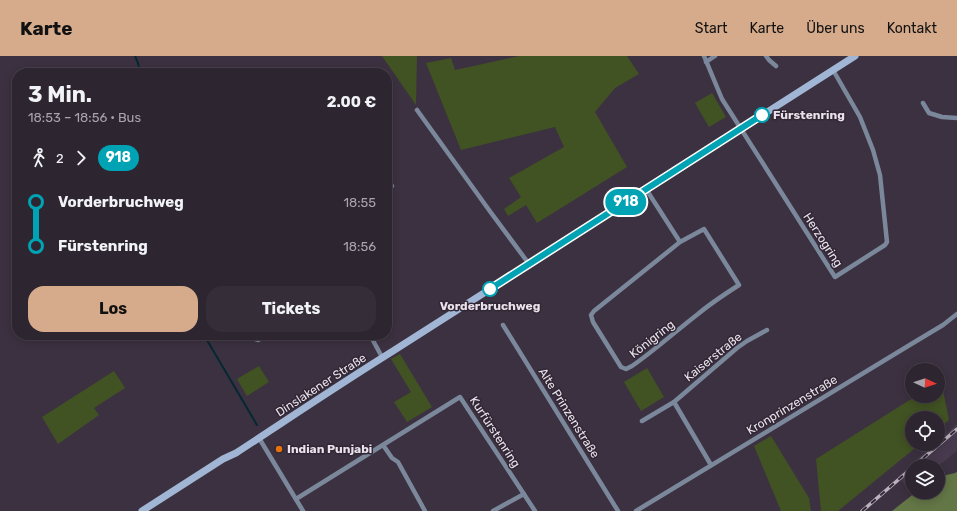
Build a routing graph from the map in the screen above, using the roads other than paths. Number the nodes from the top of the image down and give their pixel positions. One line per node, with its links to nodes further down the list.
1 (704, 56): 5 (street)
2 (715, 56): 5 (street)
3 (766, 56): 6 (street)
4 (855, 56): 7 (main road, Dinslakener Straße)
5 (706, 62): 11 (street)
6 (776, 66)
7 (834, 70): 11 (main road, Dinslakener Straße); 11 (street, Herzogring)
8 (923, 103): 10 (street)
9 (417, 110): 14 (street)
10 (957, 118)
11 (740, 129): 12 (main road, Dinslakener Straße)
12 (646, 189): 13 (street); 14 (main road, Dinslakener Straße)
13 (680, 242): 13 (street, Königring)
14 (529, 264): 19 (main road, Dinslakener Straße)
15 (957, 314): 24 (street, Kronprinzenstraße)
16 (503, 326): 32 (street, Alte Prinzenstraße)
17 (767, 330): 20 (street, Kaiserstraße)
18 (373, 340): 19 (street)
19 (382, 357): 22 (main road, Dinslakener Straße)
20 (674, 402): 21 (street, Kaiserstraße); 24 (street)
21 (642, 421)
22 (259, 438): 26 (street); 27 (main road, Dinslakener Straße)
23 (383, 445): 25 (street, Kurfürstenring); 26 (street, Kurfürstenring); 29 (street)
24 (711, 465): 33 (street, Kronprinzenstraße)
25 (524, 494): 30 (street); 31 (street, Kurfürstenring)
26 (296, 499): 28 (street)
27 (142, 511)
28 (303, 511)
29 (425, 511)
30 (494, 511)
31 (535, 511)
32 (618, 511)
33 (636, 511)

